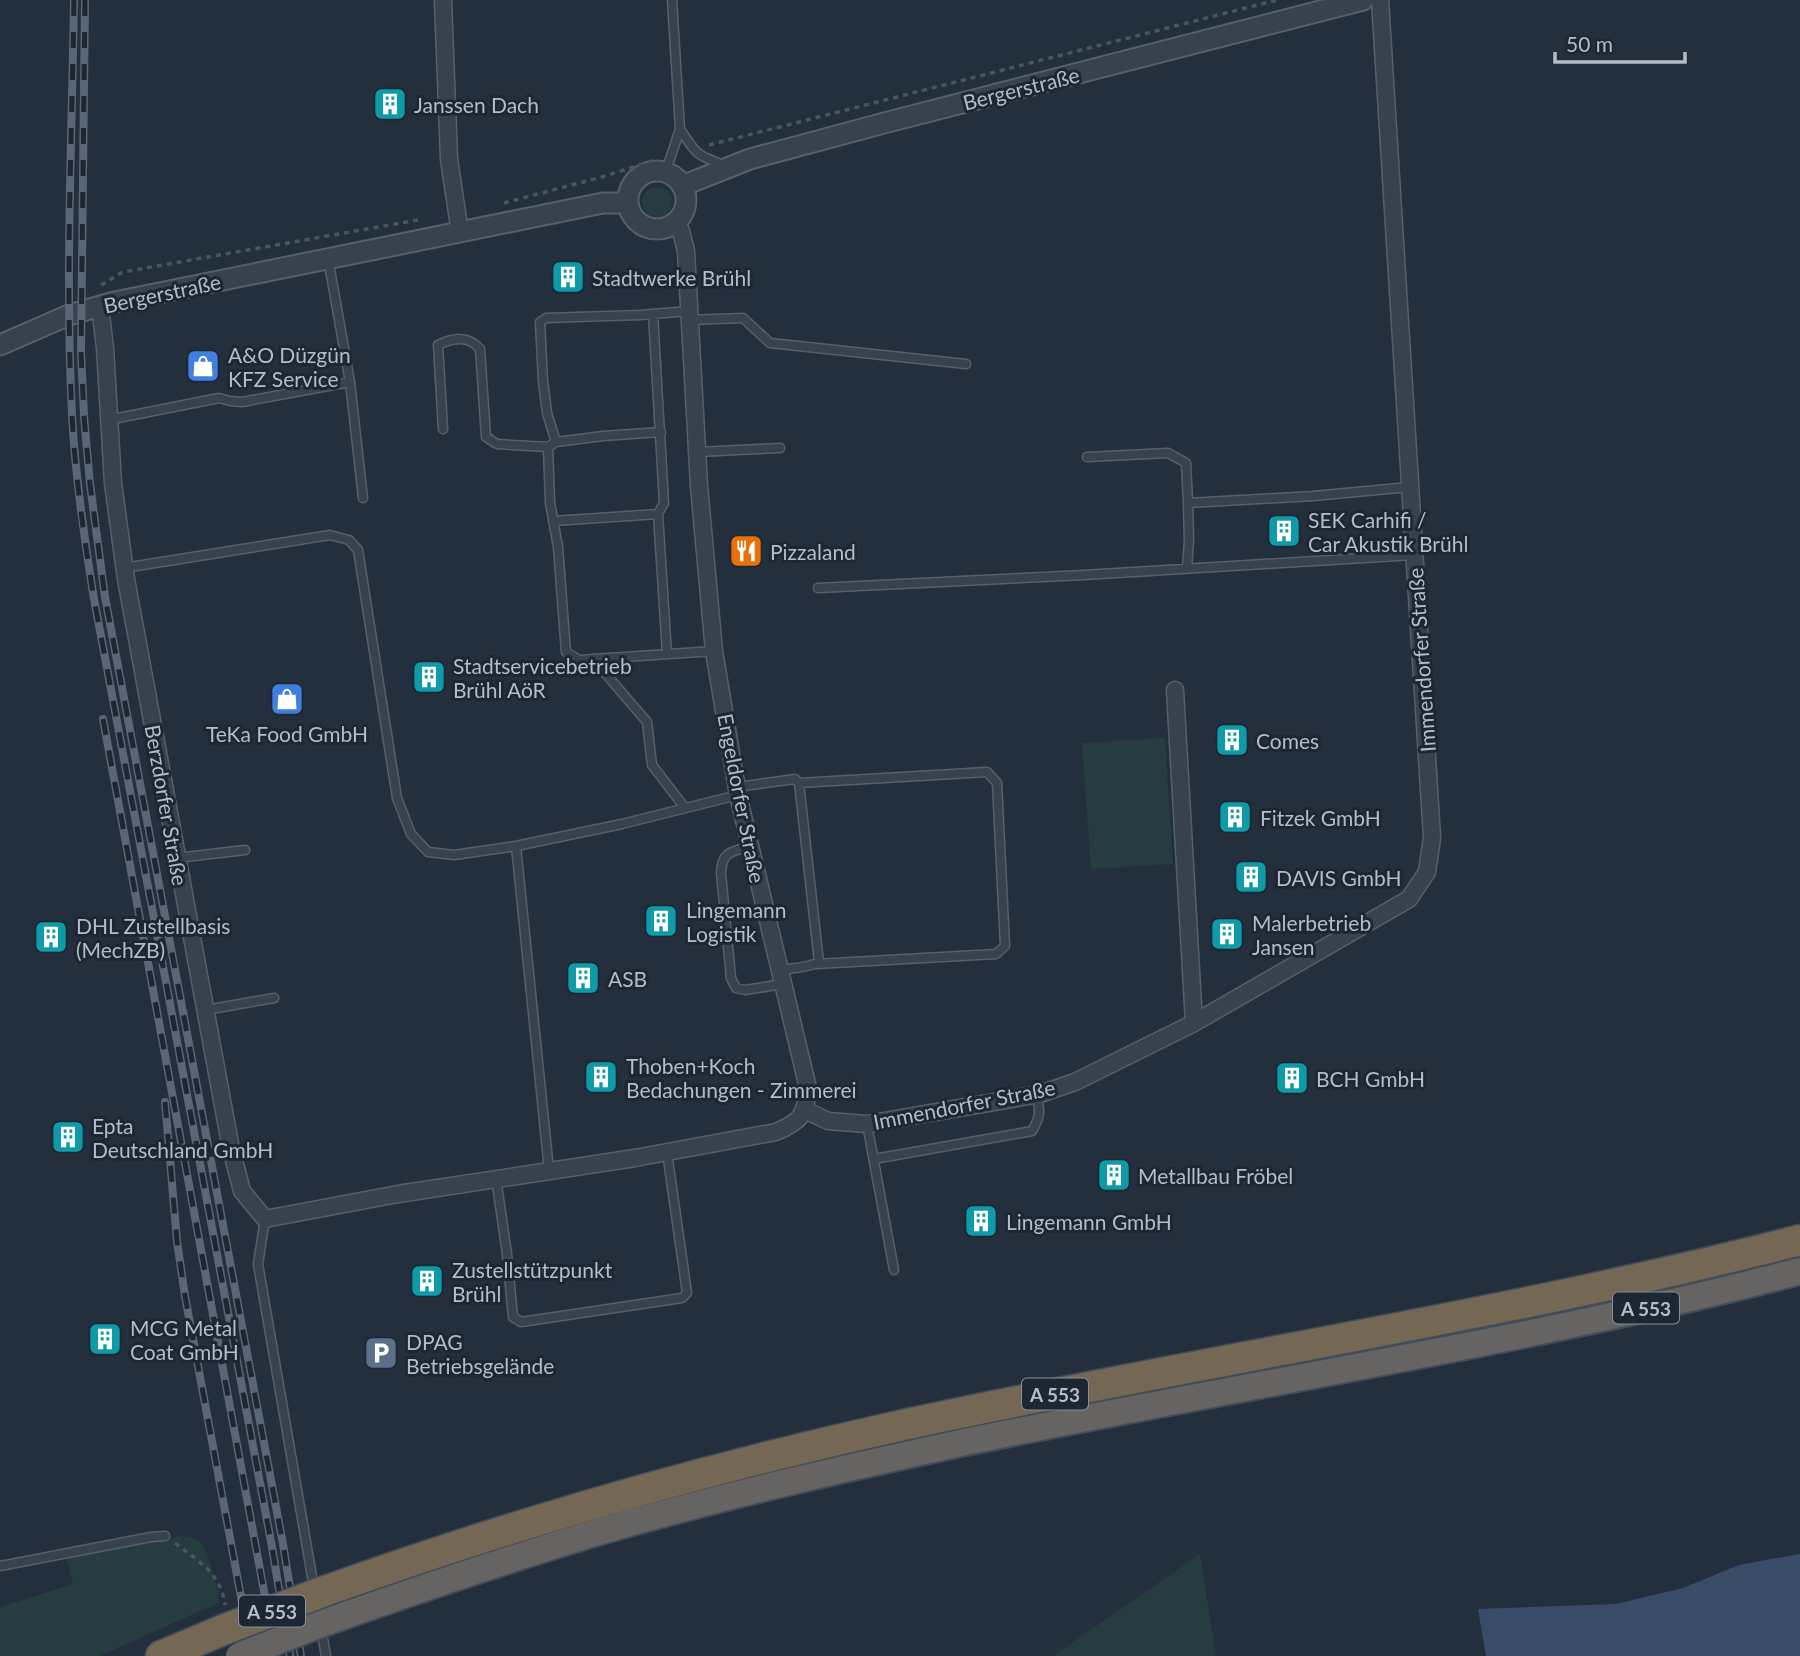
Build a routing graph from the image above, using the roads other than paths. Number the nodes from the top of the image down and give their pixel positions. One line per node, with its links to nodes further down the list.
1 (443, 0): 11 (street)
2 (671, 0): 5 (lane)
3 (1363, 0): 7 (street, Bergerstraße)
4 (1380, 0): 26 (street, Immendorfer Straße)
5 (680, 129): 6 (lane); 7 (lane)
6 (667, 163): 8 (street); 9 (street)
7 (729, 167): 8 (street, Bergerstraße)
8 (682, 186): 10 (street)
9 (627, 203): 10 (street); 11 (street, Bergerstraße)
10 (676, 223): 15 (street, Engeldorfer Straße)
11 (460, 233): 12 (street, Bergerstraße)
12 (328, 258): 13 (street, Bergerstraße); 18 (lane)
13 (99, 297): 16 (street, Bergerstraße); 19 (street, Berzdorfer Straße)
14 (653, 314): 15 (lane); 21 (lane); 22 (lane)
15 (689, 316): 17 (lane); 24 (street, Engeldorfer Straße)
16 (0, 345)
17 (966, 364)
18 (350, 382): 19 (lane); 27 (lane)
19 (108, 421): 32 (street, Berzdorfer Straße)
20 (443, 429): 22 (lane)
21 (661, 432): 22 (lane); 29 (lane)
22 (552, 444): 30 (lane)
23 (780, 448): 24 (lane)
24 (697, 452): 35 (street, Engeldorfer Straße)
25 (1087, 457): 28 (lane)
26 (1410, 487): 28 (lane); 31 (street, Immendorfer Straße)
27 (363, 498)
28 (1188, 503): 33 (lane)
29 (658, 514): 30 (lane); 36 (lane)
30 (553, 521): 37 (lane)
31 (1414, 555): 33 (lane); 50 (street, Immendorfer Straße)
32 (124, 568): 42 (lane); 45 (street, Berzdorfer Straße)
33 (1187, 568): 34 (lane)
34 (818, 587)
35 (715, 651): 36 (lane); 40 (street, Engeldorfer Straße)
36 (667, 654): 37 (lane)
37 (593, 659): 41 (lane)
38 (1175, 690): 50 (street)
39 (799, 783): 40 (lane); 46 (lane); 46 (lane)
40 (738, 791): 41 (lane); 43 (street, Engeldorfer Straße)
41 (685, 808): 42 (lane)
42 (516, 846): 56 (lane)
43 (751, 846): 47 (street, Engeldorfer Straße); 47 (lane)
44 (245, 850): 45 (lane)
45 (177, 858): 49 (street, Berzdorfer Straße)
46 (816, 964): 47 (lane)
47 (782, 977): 52 (street, Engeldorfer Straße)
48 (274, 998): 49 (lane)
49 (206, 1010): 58 (street, Berzdorfer Straße)
50 (1194, 1023): 51 (street, Immendorfer Straße)
51 (1037, 1095): 53 (street, Immendorfer Straße); 55 (lane)
52 (805, 1110): 53 (street, Immendorfer Straße); 54 (street)
53 (867, 1124): 55 (lane)
54 (667, 1152): 56 (street); 57 (lane)
55 (874, 1159): 60 (lane)
56 (549, 1170): 57 (street)
57 (496, 1178): 58 (street)
58 (265, 1219): 64 (lane)
59 (1800, 1240): 64 (highway, A 553)
60 (894, 1270)
61 (1800, 1271): 64 (highway, A 553)
62 (165, 1536): 63 (lane)
63 (0, 1566)
64 (321, 1609): 65 (highway, A 553, bridge); 66 (highway, A 553, bridge); 67 (lane)
65 (161, 1656)
66 (239, 1656)
67 (326, 1656)

